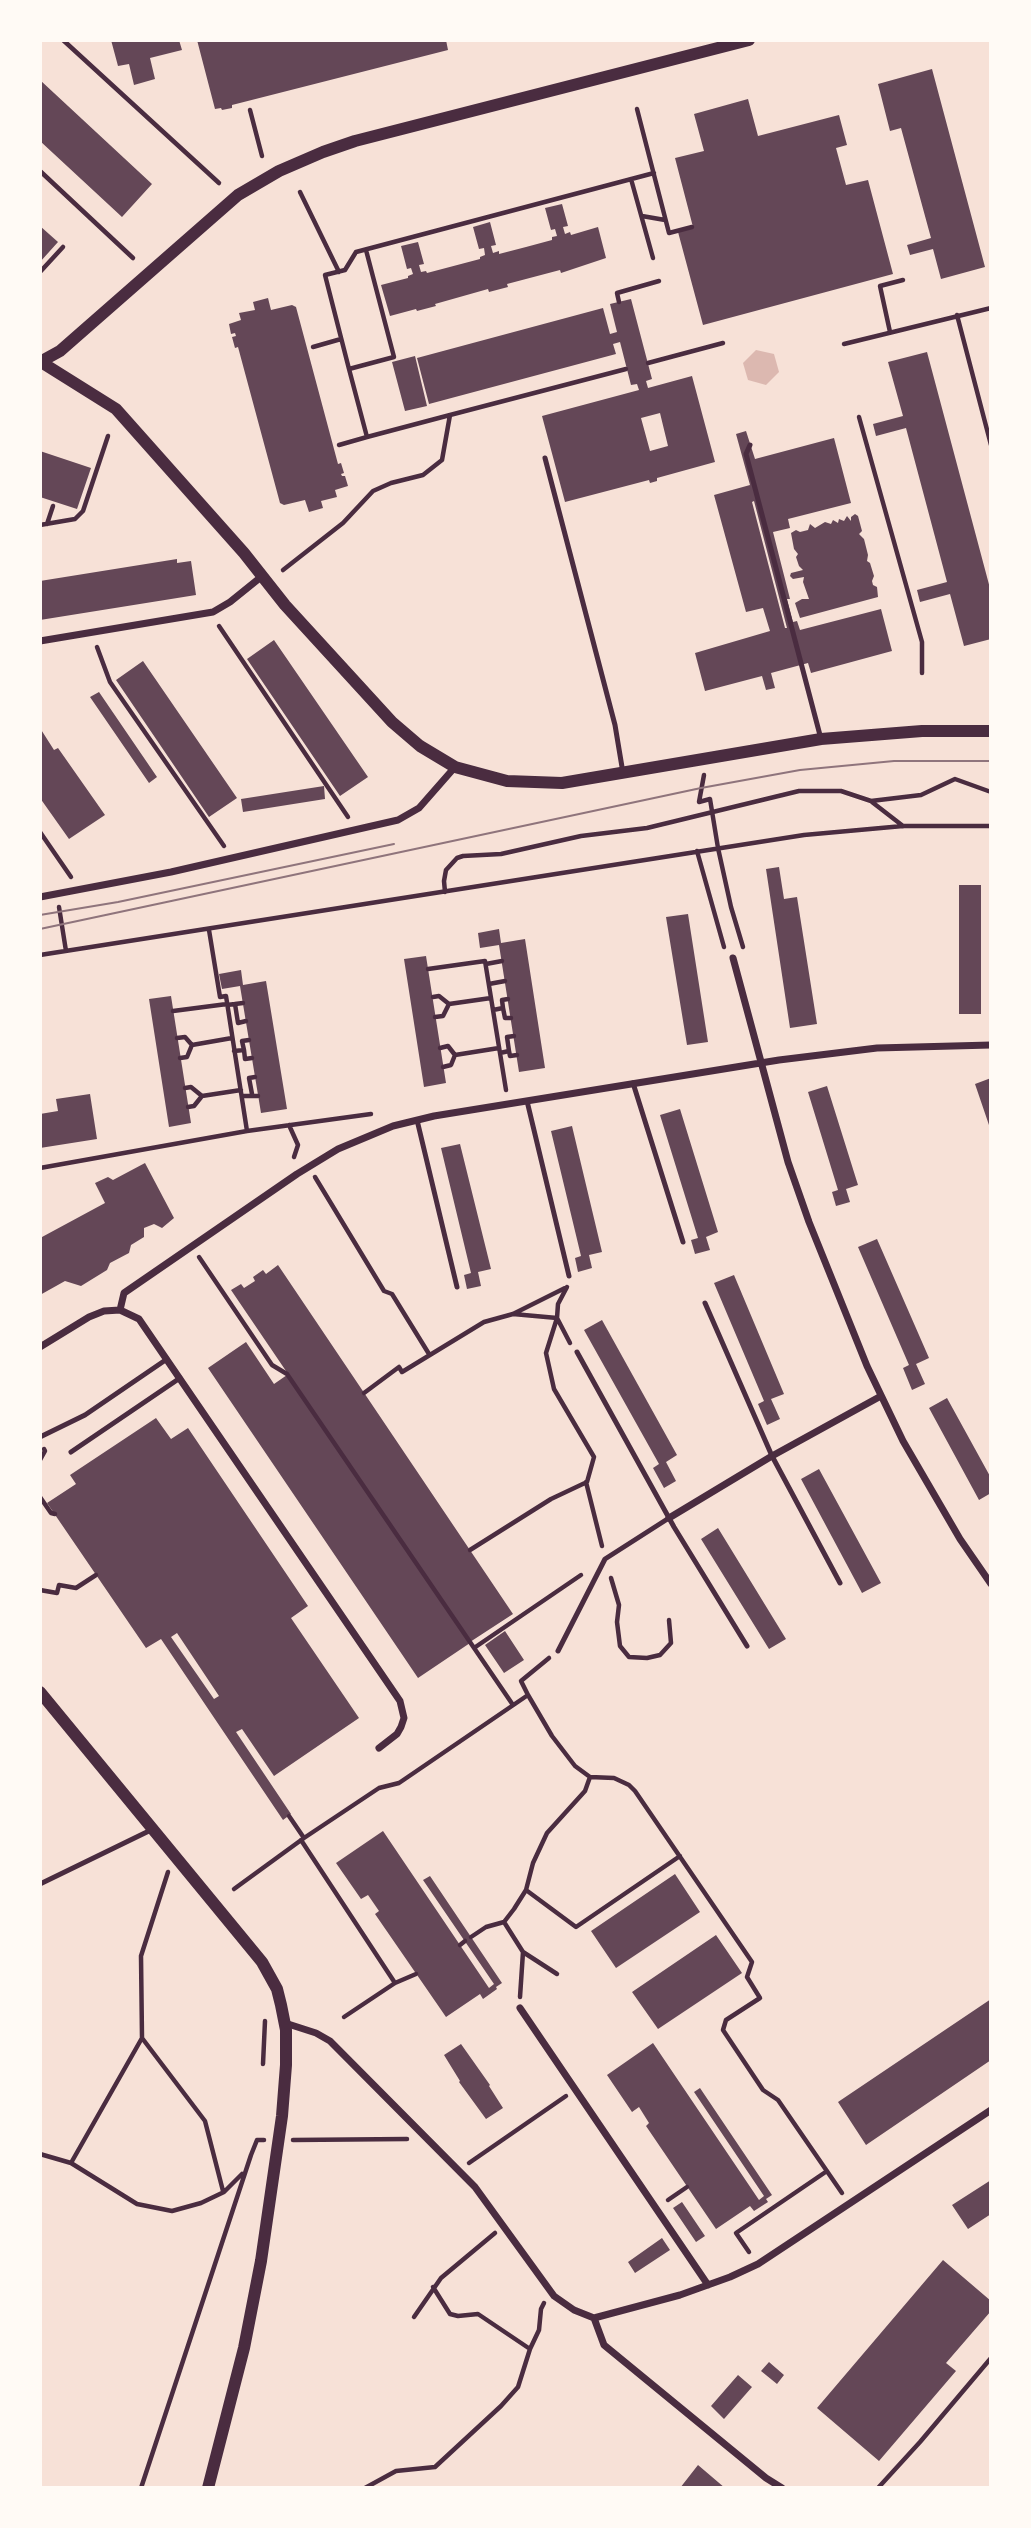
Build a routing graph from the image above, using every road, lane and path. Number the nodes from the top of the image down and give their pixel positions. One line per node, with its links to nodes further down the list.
1 (63, 40): 9 (path)
2 (749, 40): 32 (street)
3 (637, 109): 7 (path)
4 (250, 110): 5 (path)
5 (262, 156)
6 (40, 171): 18 (path)
7 (654, 173): 8 (path); 13 (path)
8 (631, 179): 11 (path); 12 (path)
9 (219, 183)
10 (300, 192): 21 (path)
11 (642, 216): 13 (path); 19 (path)
12 (479, 219): 14 (path); 17 (path)
13 (666, 220): 15 (path)
14 (481, 225)
15 (692, 227)
16 (63, 247): 20 (path)
17 (366, 250): 21 (path); 34 (path)
18 (133, 258)
19 (653, 258)
20 (40, 272)
21 (339, 272): 28 (path)
22 (903, 280): 27 (path)
23 (659, 281): 24 (path)
24 (620, 302)
25 (991, 308): 26 (path)
26 (957, 316): 27 (path); 42 (path)
27 (891, 332): 30 (path)
28 (341, 339): 31 (path); 34 (path)
29 (723, 343): 33 (path)
30 (844, 344)
31 (313, 347)
32 (41, 362): 47 (street)
33 (648, 363)
34 (349, 369): 39 (path)
35 (626, 369): 36 (path)
36 (450, 415): 39 (path); 46 (path)
37 (859, 417): 51 (path)
38 (108, 436): 45 (path)
39 (367, 437): 40 (path)
40 (339, 445)
41 (750, 445): 53 (lane)
42 (991, 445)
43 (545, 458): 56 (lane)
44 (53, 506): 45 (path)
45 (43, 524)
46 (283, 570)
47 (261, 577): 49 (street); 54 (street)
48 (219, 626): 62 (path)
49 (40, 641)
50 (97, 647): 66 (path)
51 (922, 673)
52 (991, 731): 53 (street)
53 (821, 739): 56 (street)
54 (455, 767): 56 (street); 62 (street)
55 (698, 770): 59 (path)
56 (623, 773)
57 (991, 792): 58 (path)
58 (871, 802): 59 (path); 60 (path)
59 (712, 812): 64 (path); 68 (path)
60 (903, 826): 61 (path); 64 (path)
61 (991, 826)
62 (357, 829): 66 (street)
63 (40, 832): 67 (path)
64 (718, 848): 65 (path); 74 (path)
65 (697, 851): 68 (path); 75 (path)
66 (233, 858): 67 (street)
67 (76, 891): 69 (street)
68 (445, 892): 71 (path)
69 (57, 894): 70 (street); 72 (path)
70 (40, 897)
71 (209, 930): 72 (path); 85 (path)
72 (66, 951): 73 (path)
73 (40, 955)
74 (746, 955)
75 (733, 958): 109 (street)
76 (502, 961): 77 (path)
77 (486, 964): 78 (path); 80 (path)
78 (428, 969)
79 (505, 981): 80 (path)
80 (489, 984): 82 (path)
81 (433, 997): 87 (path)
82 (491, 998): 87 (path); 89 (path)
83 (508, 999): 88 (path)
84 (243, 1003): 86 (path)
85 (227, 1004): 86 (path); 90 (path); 96 (path)
86 (235, 1004): 93 (path)
87 (449, 1004): 91 (path)
88 (503, 1008): 89 (path); 92 (path)
89 (493, 1010): 103 (path)
90 (173, 1011)
91 (436, 1017)
92 (511, 1018)
93 (246, 1021)
94 (514, 1035): 104 (path)
95 (177, 1038): 98 (path)
96 (232, 1038): 98 (path); 102 (path)
97 (249, 1040): 101 (path)
98 (192, 1045): 107 (path)
99 (991, 1045): 109 (street)
100 (440, 1048): 105 (path)
101 (244, 1050): 102 (path); 108 (path)
102 (234, 1051): 115 (path)
103 (499, 1051): 104 (path); 105 (path); 114 (path)
104 (509, 1051): 106 (path)
105 (455, 1055): 110 (path)
106 (517, 1055)
107 (180, 1058)
108 (252, 1058)
109 (761, 1062): 112 (street); 143 (street)
110 (443, 1067)
111 (255, 1077): 116 (path)
112 (633, 1083): 119 (street); 128 (lane)
113 (185, 1088): 117 (path)
114 (506, 1091)
115 (241, 1093): 116 (path); 117 (path); 124 (path)
116 (252, 1094): 118 (path)
117 (202, 1096): 120 (path)
118 (258, 1096)
119 (527, 1101): 122 (street); 130 (lane)
120 (188, 1107)
121 (371, 1114): 123 (path)
122 (417, 1120): 126 (street); 131 (lane)
123 (289, 1125): 124 (path); 125 (path)
124 (247, 1131): 127 (path)
125 (292, 1159)
126 (309, 1167): 134 (street); 139 (path)
127 (40, 1168)
128 (682, 1242)
129 (198, 1257): 161 (path)
130 (569, 1276): 132 (path)
131 (457, 1287)
132 (567, 1287): 135 (path); 136 (path)
133 (705, 1303): 147 (lane)
134 (120, 1310): 137 (street); 140 (street)
135 (513, 1314): 136 (path); 139 (path)
136 (557, 1318): 138 (path); 149 (path)
137 (40, 1347)
138 (577, 1352): 152 (lane)
139 (429, 1354): 142 (path)
140 (166, 1359): 141 (street); 144 (lane)
141 (180, 1378): 146 (lane); 166 (street)
142 (364, 1393)
143 (881, 1396): 147 (street); 157 (street)
144 (40, 1437)
145 (44, 1448): 148 (path)
146 (71, 1452)
147 (772, 1456): 152 (street); 156 (lane)
148 (40, 1460)
149 (586, 1482): 153 (path); 154 (path)
150 (40, 1497): 151 (path)
151 (55, 1514)
152 (669, 1518): 154 (lane); 160 (lane)
153 (470, 1550)
154 (605, 1559): 159 (path); 161 (path); 162 (lane)
155 (96, 1575): 158 (path)
156 (840, 1583)
157 (991, 1584)
158 (40, 1590)
159 (670, 1620)
160 (747, 1646)
161 (474, 1648): 165 (path)
162 (558, 1651): 164 (path)
163 (40, 1692): 169 (street)
164 (528, 1695): 165 (path); 167 (path)
165 (513, 1705): 170 (path)
166 (379, 1748)
167 (590, 1776): 171 (path); 175 (path)
168 (289, 1816): 170 (path)
169 (153, 1829): 173 (lane); 185 (street)
170 (302, 1839): 174 (path); 181 (path)
171 (680, 1856): 175 (path); 196 (path)
172 (179, 1877): 186 (path)
173 (40, 1884)
174 (234, 1889)
175 (526, 1890): 176 (path)
176 (504, 1922): 177 (path); 178 (path)
177 (471, 1937)
178 (523, 1952): 180 (path); 183 (path)
179 (416, 1974): 181 (path)
180 (557, 1974)
181 (395, 1983): 184 (path)
182 (262, 2008): 187 (path)
183 (520, 2008): 188 (street)
184 (344, 2017)
185 (285, 2023): 190 (street); 192 (street)
186 (142, 2038): 195 (path); 199 (path)
187 (263, 2064)
188 (575, 2090): 194 (path); 201 (street)
189 (991, 2110): 200 (street)
190 (428, 2139): 192 (path); 202 (street)
191 (257, 2140): 197 (path)
192 (278, 2140): 212 (street)
193 (40, 2154): 195 (path)
194 (478, 2156)
195 (71, 2163): 199 (path)
196 (827, 2171): 200 (path); 203 (path)
197 (245, 2172): 199 (path); 211 (path)
198 (687, 2187): 201 (path)
199 (224, 2192)
200 (850, 2205): 203 (street)
201 (656, 2208): 204 (street)
202 (503, 2226): 205 (path); 206 (street)
203 (758, 2264): 204 (street)
204 (708, 2285): 208 (street)
205 (433, 2287): 207 (path); 209 (path)
206 (550, 2290): 208 (street); 209 (path)
207 (414, 2317)
208 (594, 2318): 214 (street)
209 (530, 2349): 213 (path)
210 (991, 2358): 215 (path)
211 (141, 2488)
212 (208, 2488)
213 (365, 2488)
214 (782, 2488)
215 (878, 2488)

